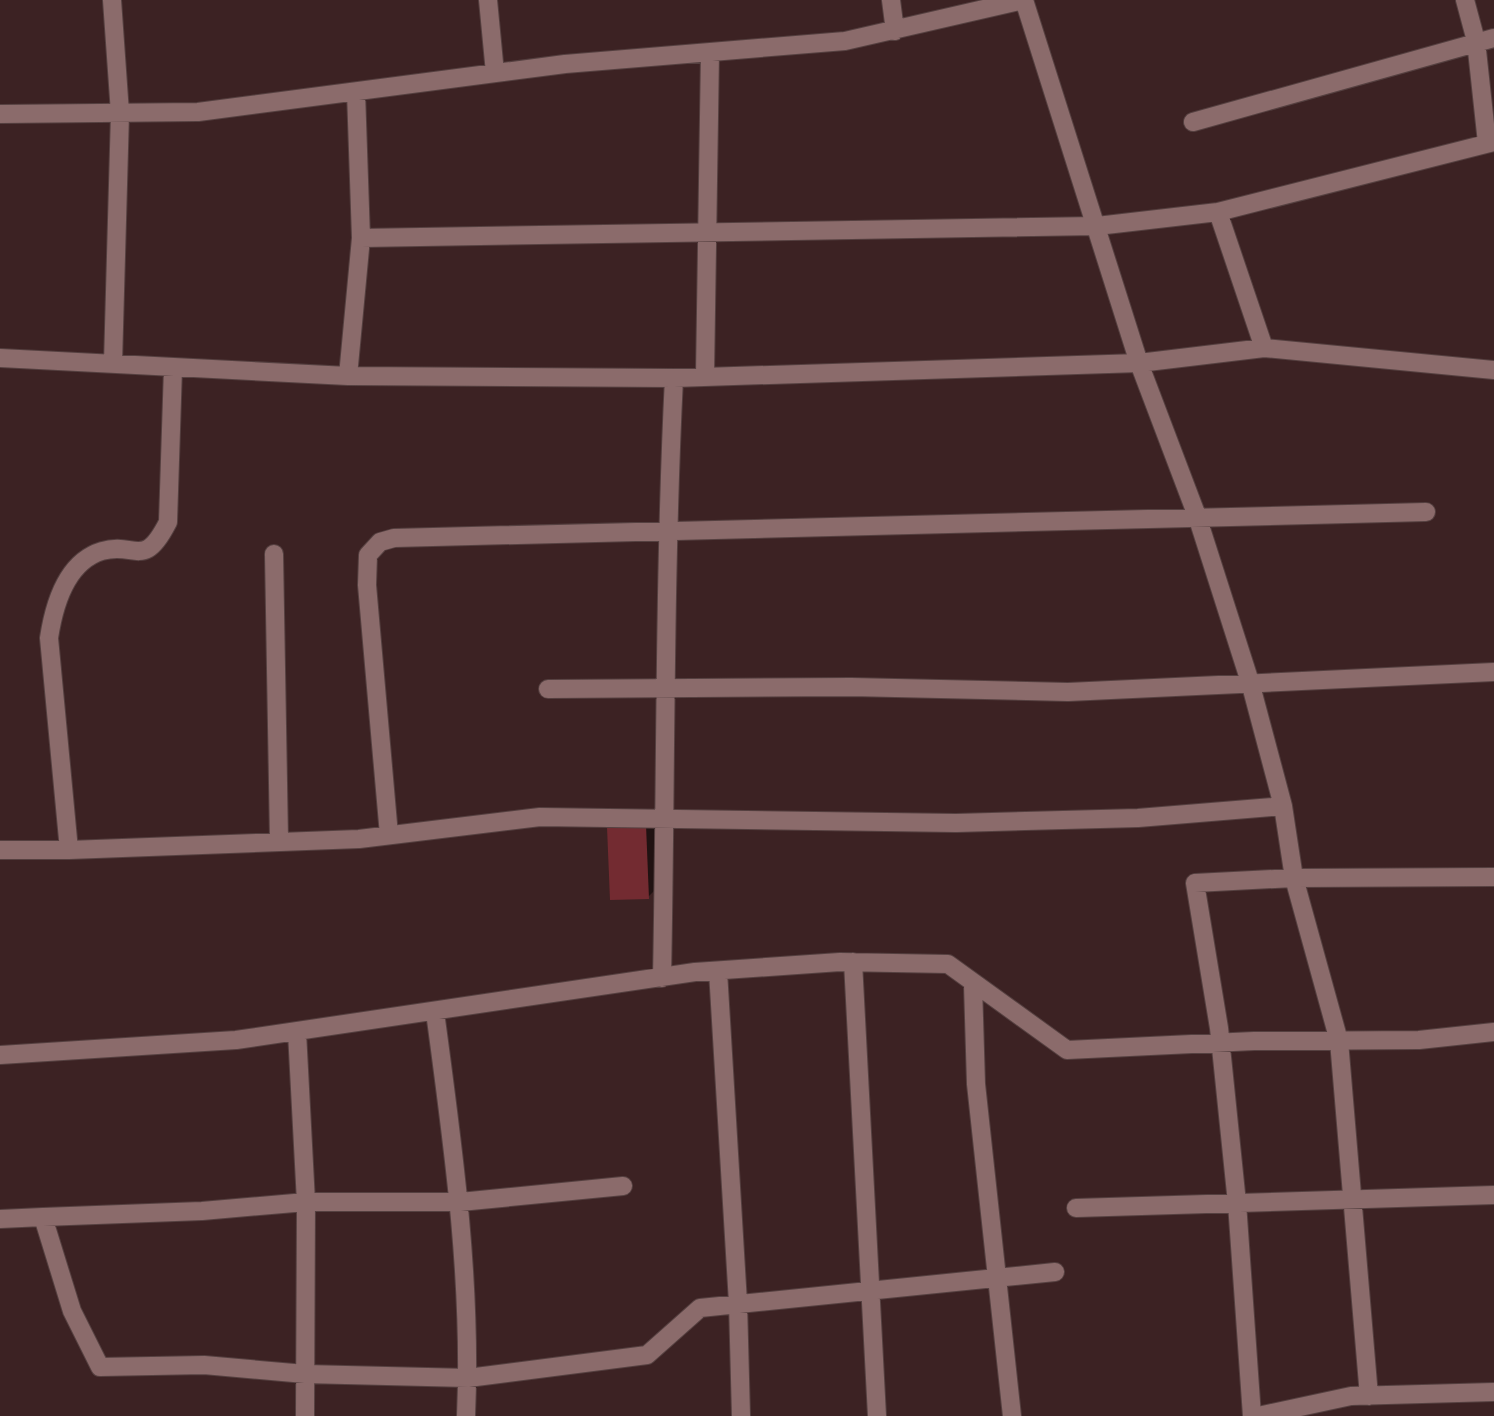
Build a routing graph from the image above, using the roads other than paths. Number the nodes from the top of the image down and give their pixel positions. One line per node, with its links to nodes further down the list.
1 (113, 0): 12 (street)
2 (488, 0): 10 (street)
3 (891, 0): 6 (street)
4 (1024, 0): 6 (street); 17 (street)
5 (1465, 0): 8 (street)
6 (895, 32): 9 (street)
7 (1494, 38): 8 (street)
8 (1475, 41): 14 (street); 15 (street)
9 (710, 52): 10 (street); 18 (street)
10 (495, 73): 11 (street)
11 (356, 92): 12 (street); 19 (street)
12 (120, 113): 13 (street); 22 (street)
13 (0, 114)
14 (1193, 122)
15 (1491, 142): 16 (street)
16 (1218, 212): 17 (street); 20 (street)
17 (1097, 226): 18 (street); 23 (street)
18 (707, 235): 19 (street); 26 (street)
19 (361, 238): 27 (street)
20 (1264, 348): 23 (street); 25 (street)
21 (0, 358): 22 (street)
22 (113, 363): 24 (street)
23 (1139, 363): 26 (street); 30 (street)
24 (173, 368): 27 (street); 42 (street)
25 (1494, 370)
26 (705, 375): 28 (street)
27 (348, 376): 28 (street)
28 (674, 378): 31 (street)
29 (1426, 512): 30 (street)
30 (1197, 516): 31 (street); 34 (street)
31 (666, 530): 36 (street); 39 (street)
32 (274, 554): 40 (street)
33 (1494, 672): 34 (street)
34 (1250, 682): 36 (street); 37 (street)
35 (548, 689): 36 (street)
36 (668, 690): 38 (street)
37 (1283, 806): 38 (street); 44 (street)
38 (665, 817): 39 (street); 47 (street)
39 (389, 835): 40 (street)
40 (279, 840): 42 (street)
41 (0, 850): 42 (street)
42 (69, 850)
43 (1494, 877): 44 (street)
44 (1294, 878): 52 (street); 53 (street)
45 (853, 962): 46 (street); 48 (street); 66 (street)
46 (718, 971): 47 (street); 67 (street)
47 (662, 978): 49 (street)
48 (973, 985): 53 (street); 65 (street)
49 (435, 1012): 50 (street); 59 (street)
50 (297, 1032): 54 (street); 58 (street)
51 (1494, 1032): 52 (street)
52 (1339, 1041): 53 (street); 57 (street)
53 (1220, 1045): 60 (street)
54 (0, 1055)
55 (623, 1186): 59 (street)
56 (1494, 1195): 57 (street)
57 (1354, 1199): 60 (street); 71 (street)
58 (306, 1202): 59 (street); 62 (street); 68 (street)
59 (460, 1202): 69 (street)
60 (1237, 1203): 61 (street); 77 (street)
61 (1076, 1208)
62 (43, 1217): 63 (street); 68 (street)
63 (0, 1219)
64 (1055, 1272): 65 (street)
65 (997, 1278): 66 (street); 76 (street)
66 (872, 1289): 67 (street); 75 (street)
67 (738, 1303): 69 (street); 74 (street)
68 (305, 1374): 69 (street); 72 (street)
69 (468, 1378): 73 (street)
70 (1494, 1392): 71 (street)
71 (1369, 1395): 78 (street)
72 (305, 1416)
73 (466, 1416)
74 (741, 1416)
75 (877, 1416)
76 (1012, 1416)
77 (1252, 1416)
78 (1258, 1416)

